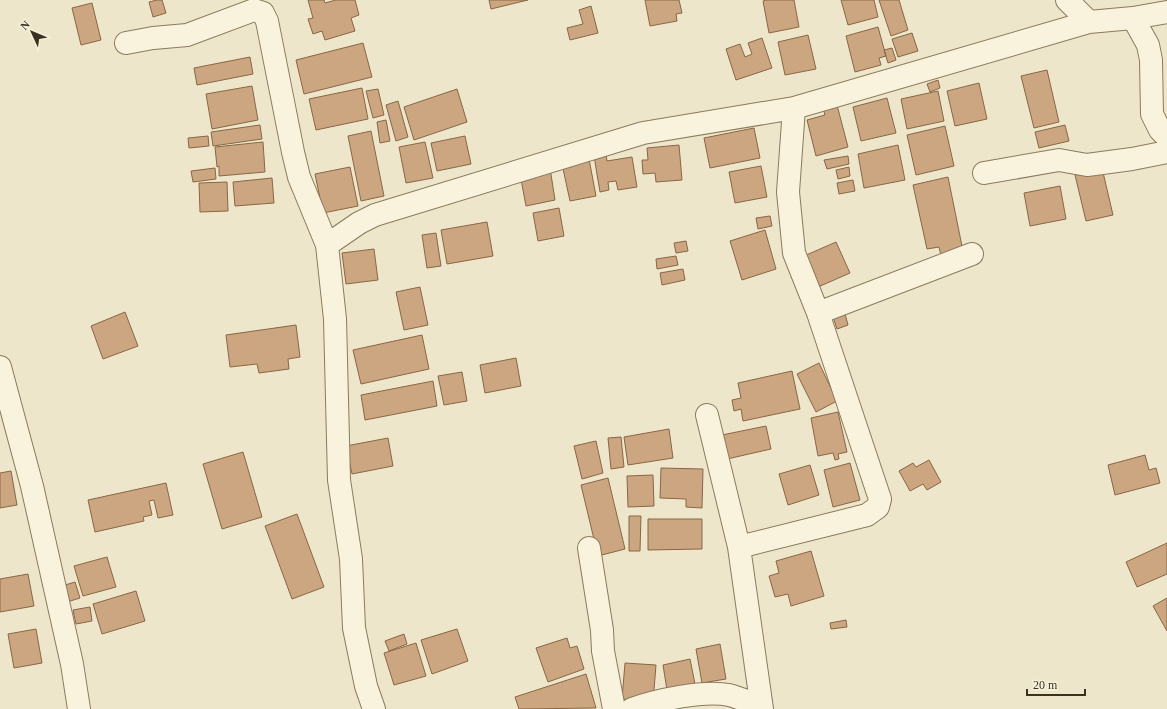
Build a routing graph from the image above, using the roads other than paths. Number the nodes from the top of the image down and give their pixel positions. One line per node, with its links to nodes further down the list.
1 (1067, 0): 5 (street)
2 (260, 6): 6 (street); 11 (street)
3 (1167, 12): 4 (street)
4 (1133, 18): 5 (street); 8 (street)
5 (1089, 22): 7 (street)
6 (126, 43)
7 (794, 108): 11 (street); 13 (street)
8 (1167, 137)
9 (1167, 152): 10 (street)
10 (984, 174)
11 (327, 245): 20 (street)
12 (972, 254): 13 (street)
13 (818, 313): 16 (street)
14 (0, 367): 19 (street)
15 (707, 415): 16 (street)
16 (739, 547): 18 (street)
17 (590, 548): 21 (street)
18 (762, 708): 22 (street)
19 (79, 709)
20 (374, 709)
21 (614, 709)
22 (632, 709)

